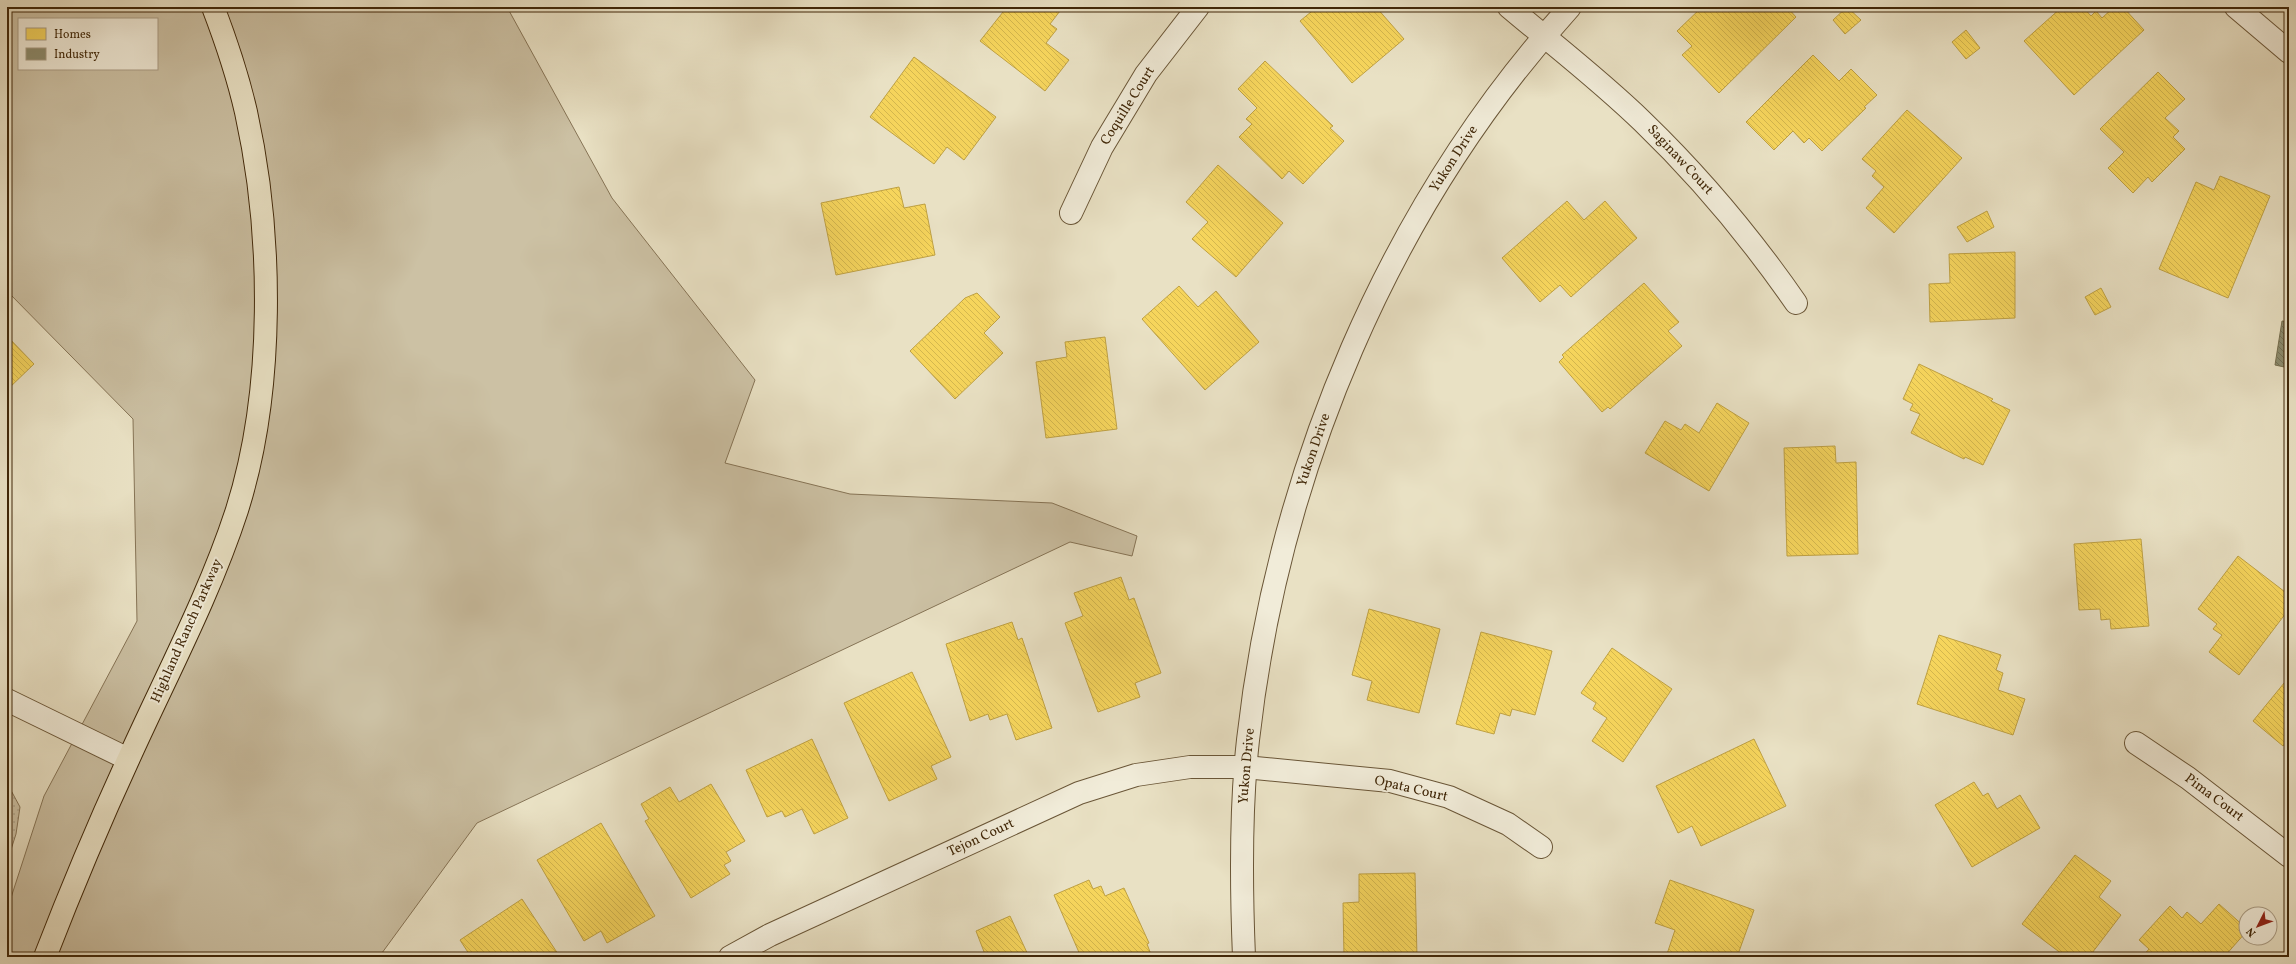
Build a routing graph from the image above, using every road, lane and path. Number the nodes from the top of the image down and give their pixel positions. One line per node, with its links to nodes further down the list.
1 (213, 7): 12 (main road, Highland Ranch Parkway)
2 (1198, 7): 8 (street, Coquille Court)
3 (1509, 7): 6 (street, Saginaw Court)
4 (1570, 7): 6 (street, Yukon Drive)
5 (2236, 7): 7 (street)
6 (1544, 36): 9 (street, Saginaw Court); 13 (street, Yukon Drive)
7 (2289, 52)
8 (1070, 213)
9 (1796, 303)
10 (7, 700): 12 (street)
11 (2136, 743): 15 (street, Pima Court)
12 (128, 759): 16 (main road, Highland Ranch Parkway)
13 (1245, 767): 14 (street, Opata Court); 17 (street, Tejon Court); 18 (street, Yukon Drive)
14 (1541, 847)
15 (2289, 856)
16 (45, 957)
17 (730, 957)
18 (1244, 957)

